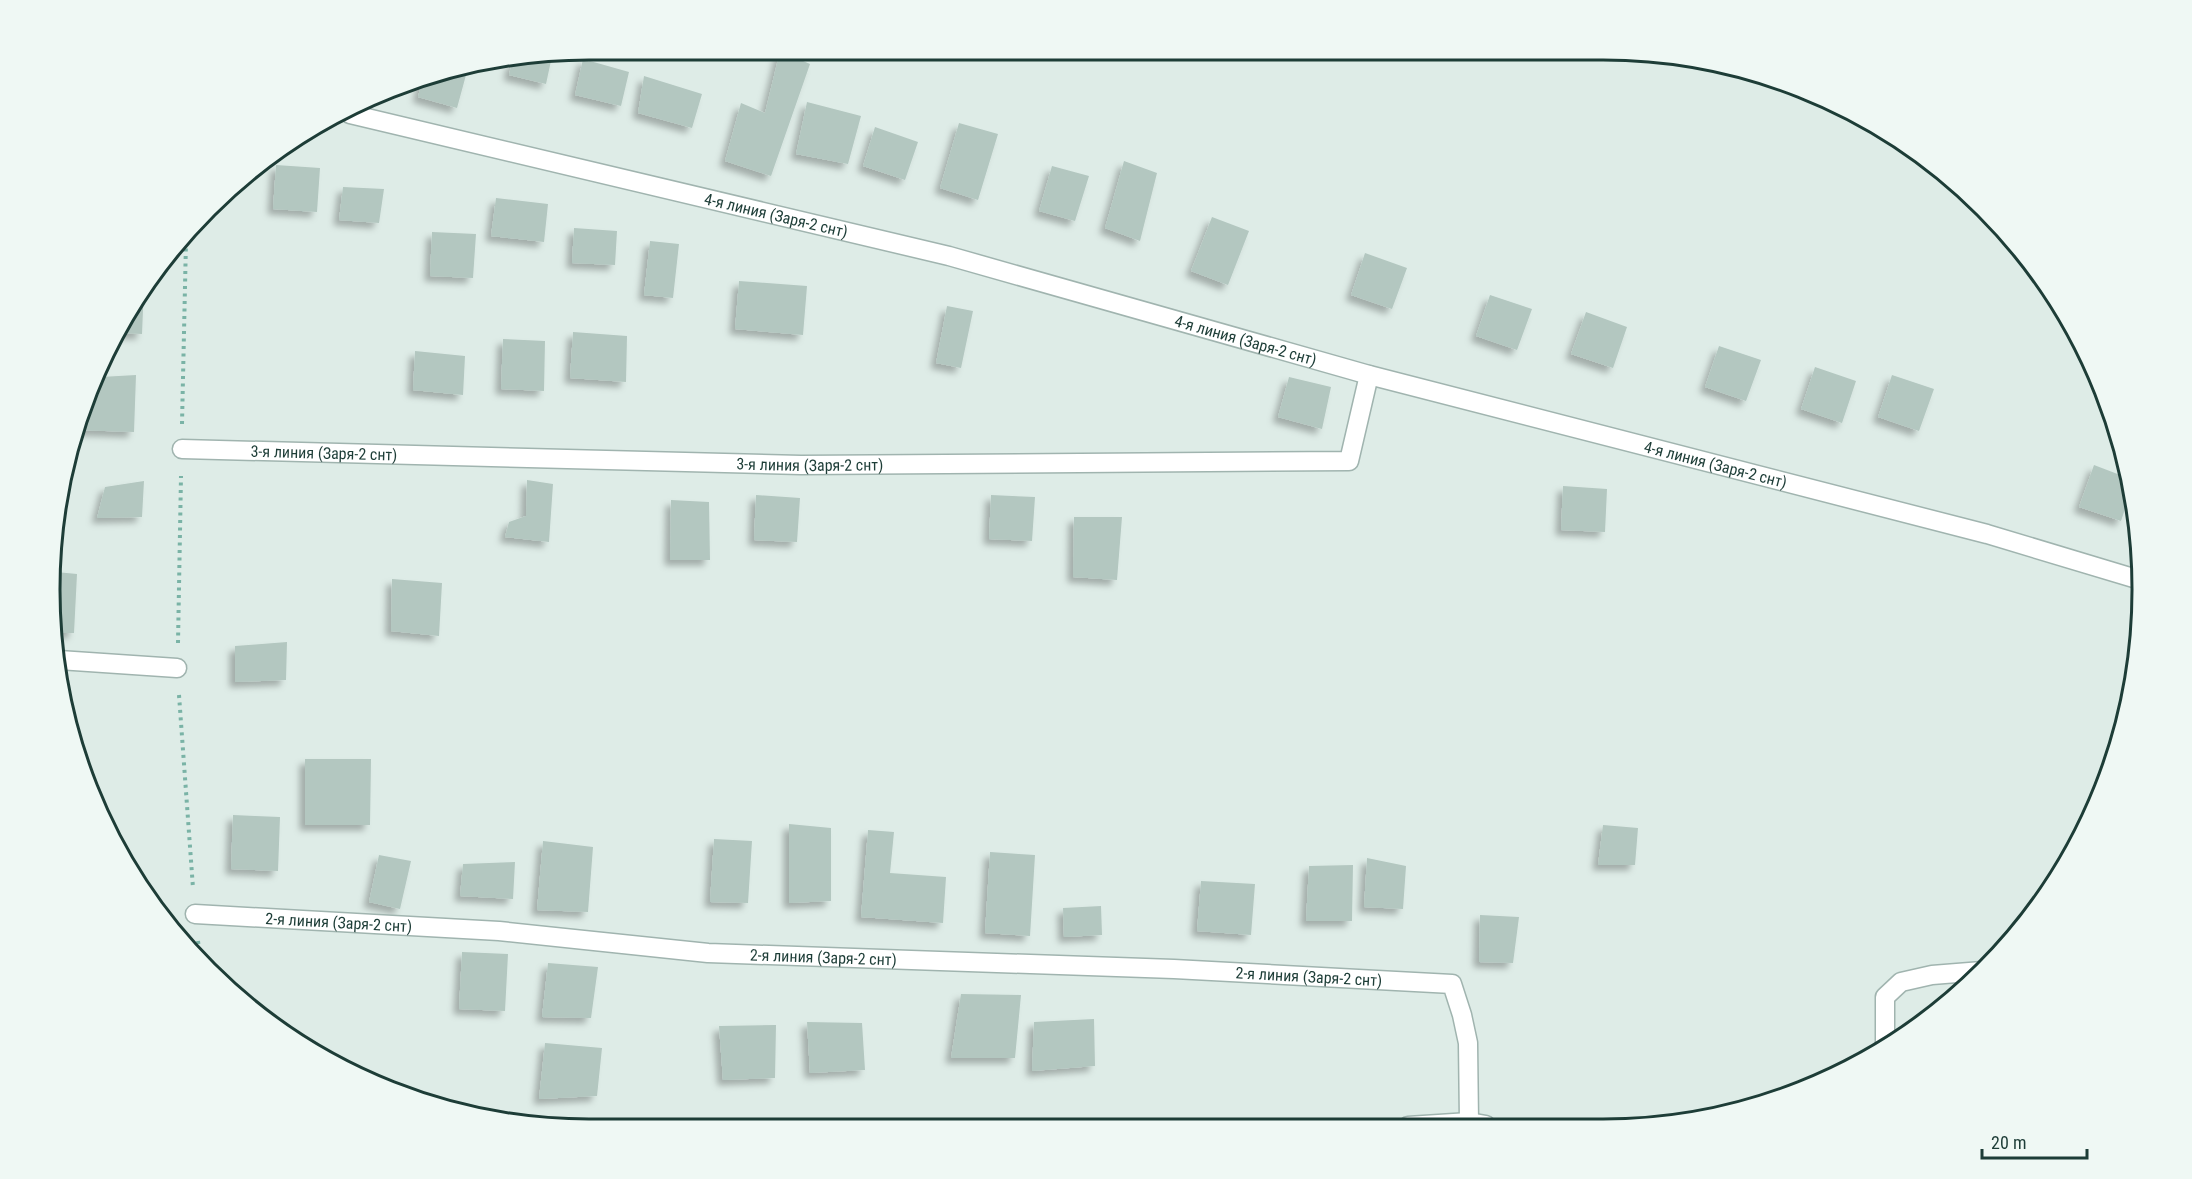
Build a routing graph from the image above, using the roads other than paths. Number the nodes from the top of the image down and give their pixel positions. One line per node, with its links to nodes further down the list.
1 (355, 115): 2 (street, 4-я линия (Заря-2 снт))
2 (1369, 375): 3 (street, 3-я линия (Заря-2 снт)); 4 (street, 4-я линия (Заря-2 снт))
3 (182, 449)
4 (2132, 577)
5 (65, 660): 6 (street)
6 (177, 668)
7 (195, 914): 10 (street, 2-я линия (Заря-2 снт))
8 (1969, 972): 9 (street)
9 (1885, 1037)
10 (1477, 1119)

